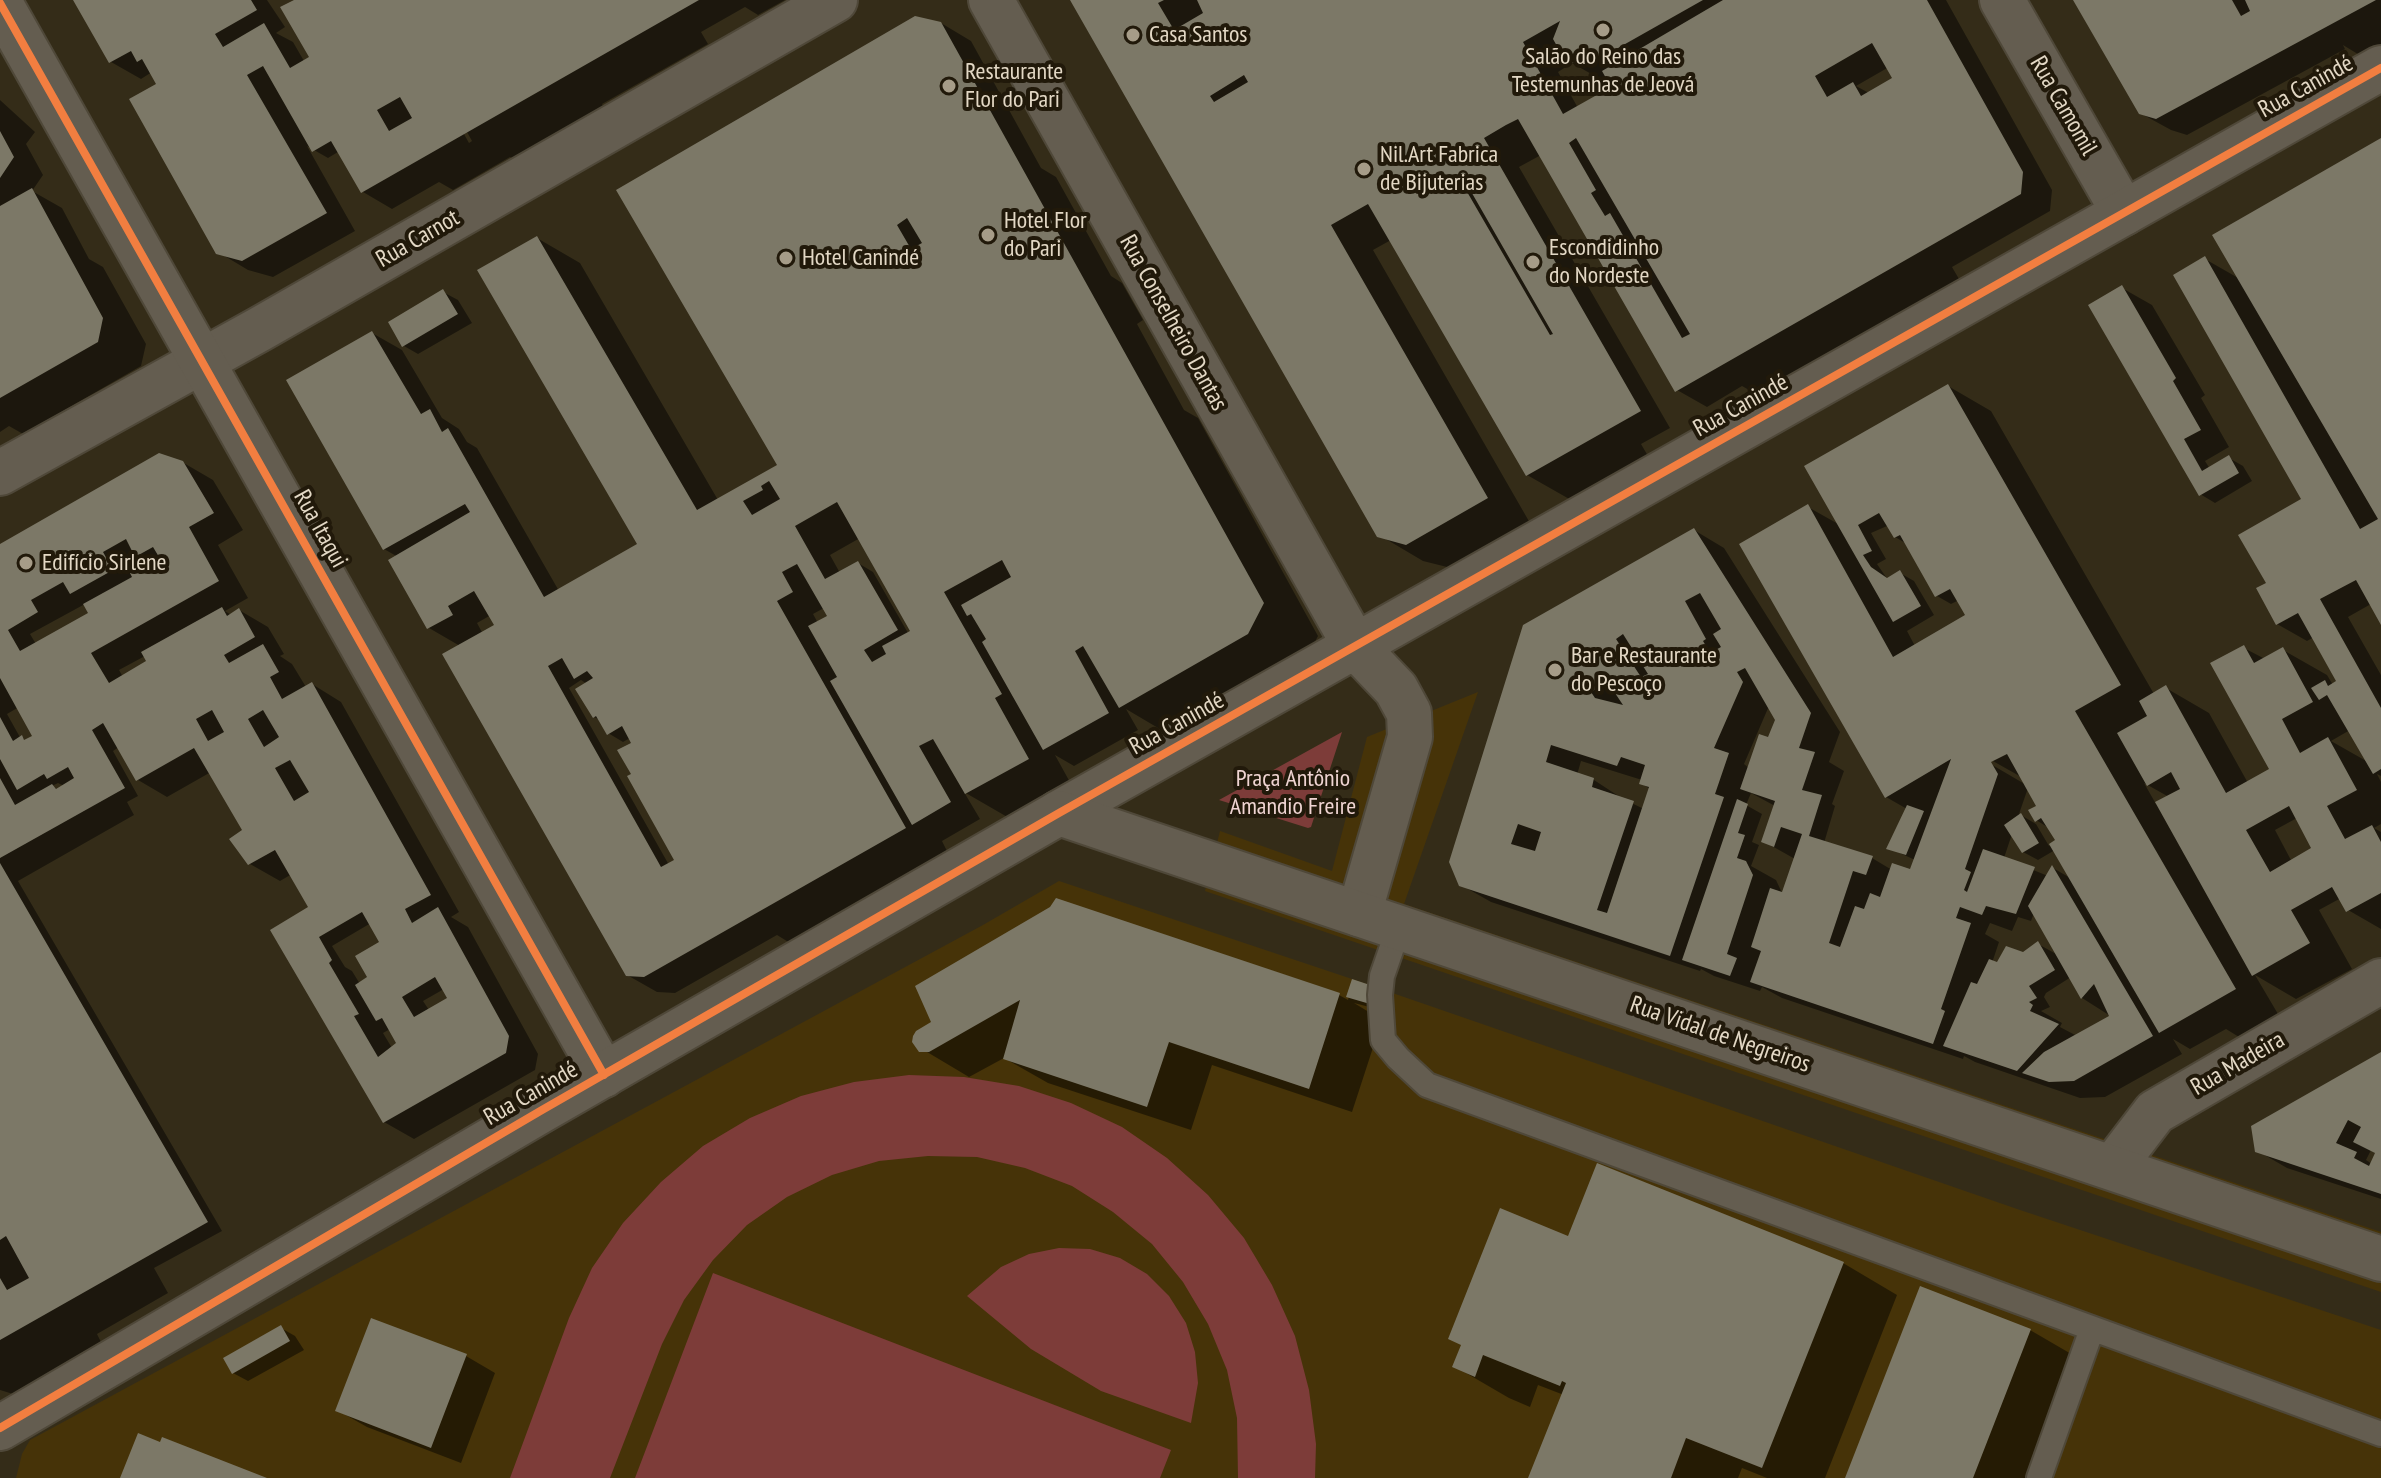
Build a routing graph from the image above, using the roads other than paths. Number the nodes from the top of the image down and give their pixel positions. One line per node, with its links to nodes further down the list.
1 (835, 0): 7 (street, Rua Carnot)
2 (991, 0): 9 (street, Rua Conselheiro Dantas)
3 (2002, 0): 6 (street, Rua Camomil)
4 (0, 3): 7 (street, Rua Itaqui)
5 (2381, 68): 6 (street, Rua Canindé)
6 (2124, 213): 9 (street, Rua Canindé)
7 (202, 361): 8 (street, Rua Carnot); 13 (street, Rua Itaqui)
8 (0, 473)
9 (1355, 646): 10 (street, Rua Canindé); 11 (street)
10 (1059, 813): 11 (street, Rua Vidal de Negreiros); 13 (street, Rua Canindé)
11 (1379, 920): 14 (street, Rua Vidal de Negreiros); 16 (lane)
12 (2381, 981): 14 (street, Rua Madeira)
13 (604, 1075): 17 (street, Rua Canindé)
14 (2113, 1167): 15 (street, Rua Vidal de Negreiros)
15 (2381, 1259)
16 (2092, 1329): 18 (lane); 19 (lane)
17 (0, 1428)
18 (2381, 1434)
19 (2039, 1478)

